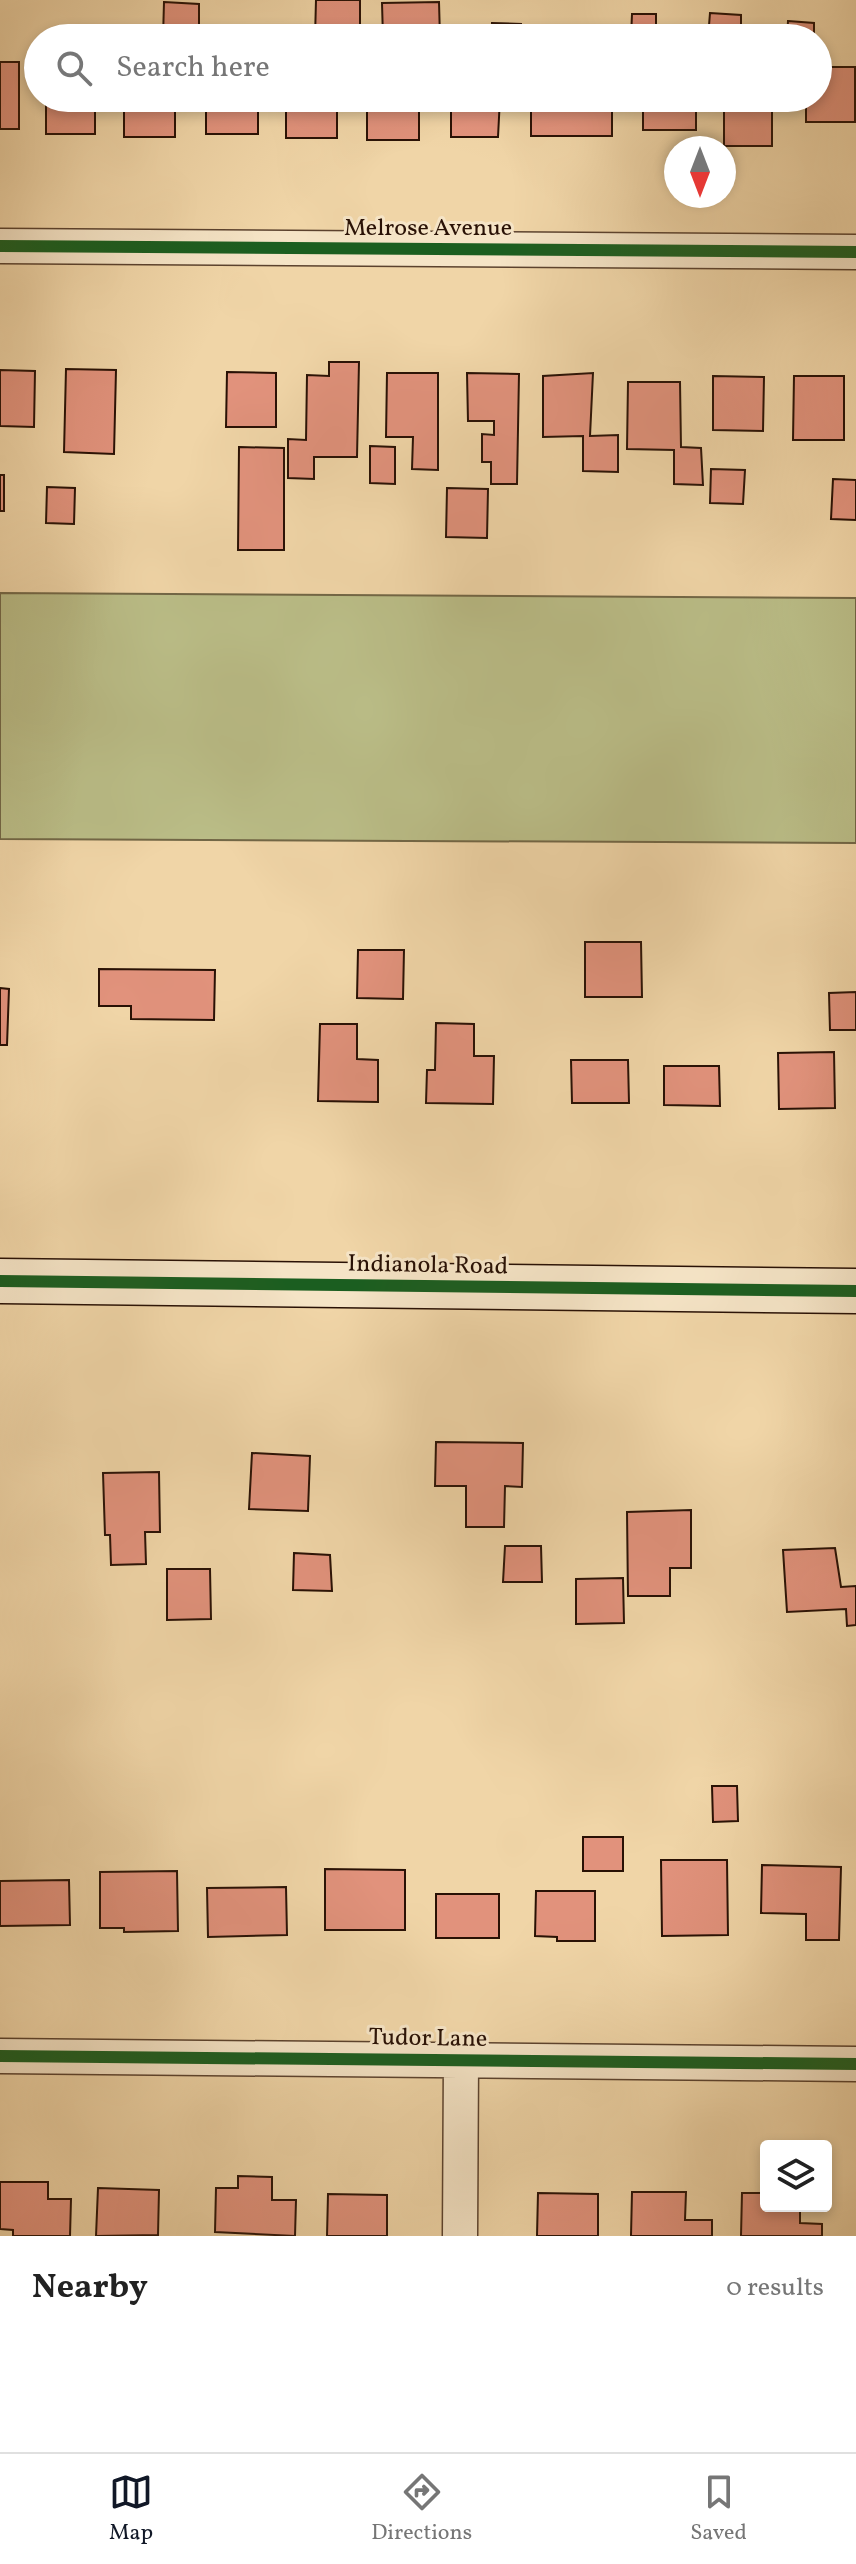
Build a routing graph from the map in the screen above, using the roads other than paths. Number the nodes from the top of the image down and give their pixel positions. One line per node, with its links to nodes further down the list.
1 (0, 246): 2 (street, Melrose Avenue)
2 (856, 252)
3 (0, 1281): 4 (street, Indianola Road)
4 (856, 1291)
5 (0, 2056): 6 (street, Tudor Lane)
6 (461, 2059): 7 (street, Tudor Lane); 8 (street)
7 (856, 2064)
8 (460, 2236)

